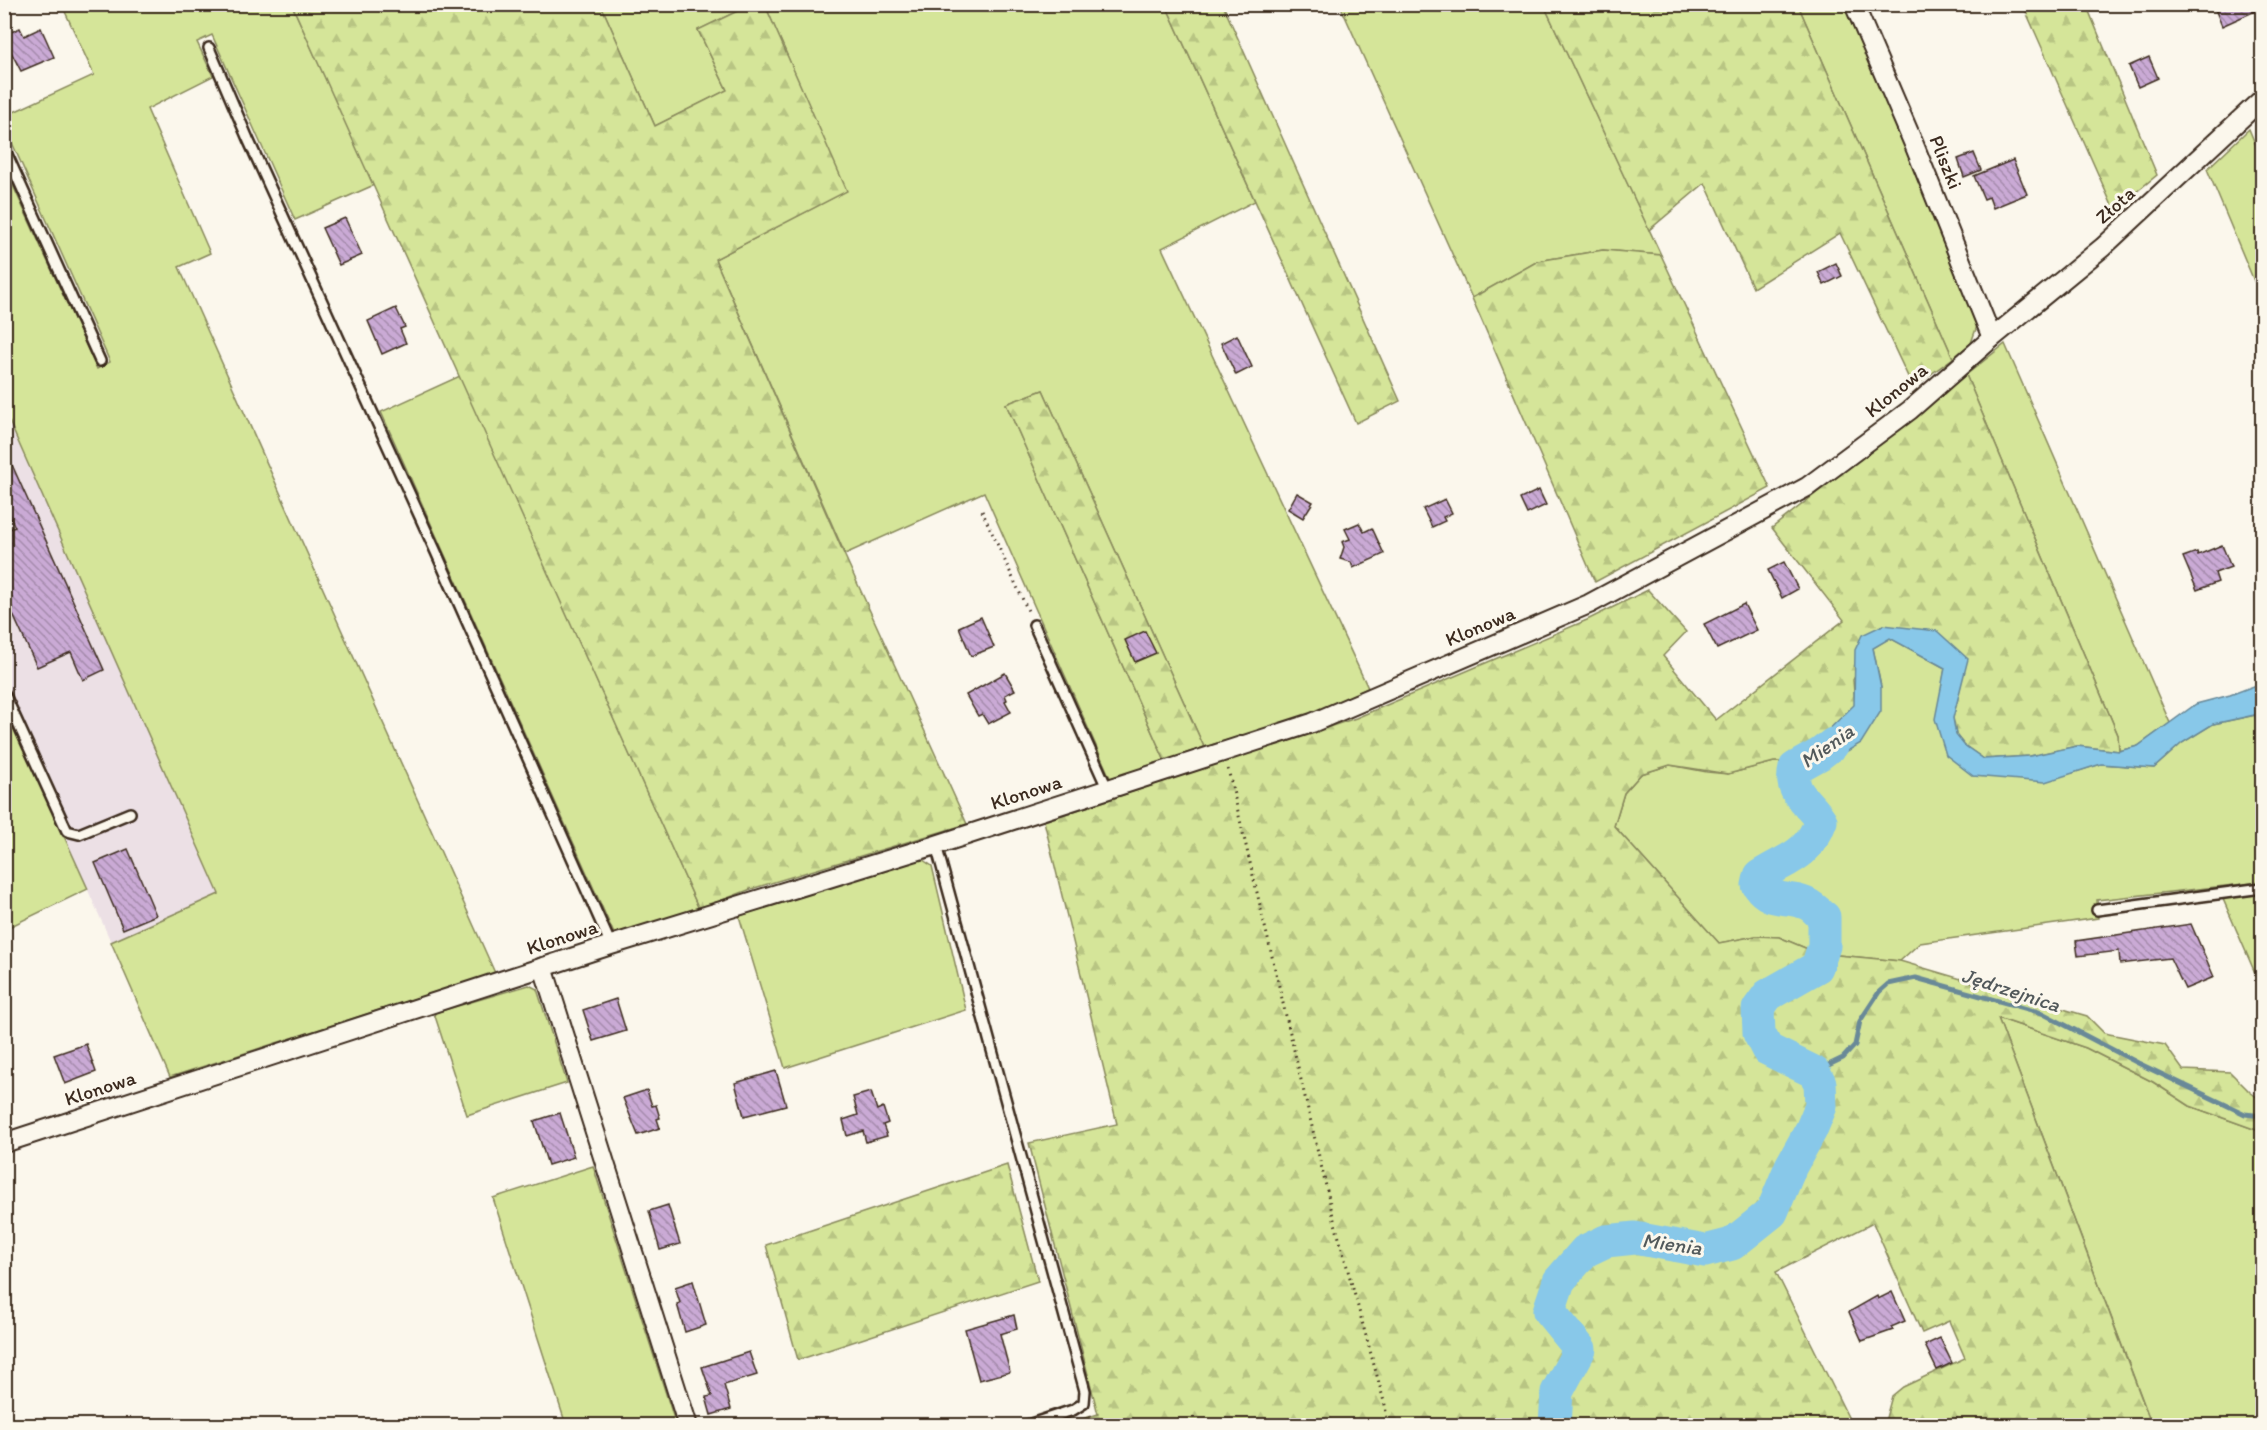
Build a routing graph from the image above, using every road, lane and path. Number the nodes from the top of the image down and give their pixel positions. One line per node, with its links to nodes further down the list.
1 (1854, 4): 5 (street, Pliszki)
2 (209, 48): 16 (lane)
3 (2262, 99): 5 (street, Złota)
4 (4, 148): 6 (lane)
5 (1992, 338): 10 (street, Klonowa)
6 (100, 361)
7 (982, 511): 8 (path)
8 (1034, 625): 11 (lane)
9 (4, 693): 12 (lane)
10 (1224, 752): 11 (street, Klonowa); 21 (path)
11 (1108, 790): 13 (street, Klonowa)
12 (130, 813)
13 (936, 844): 16 (street, Klonowa); 20 (lane)
14 (2262, 888): 15 (lane)
15 (2097, 910)
16 (611, 945): 17 (street, Klonowa)
17 (543, 967): 18 (street, Klonowa); 19 (street)
18 (4, 1143)
19 (688, 1425)
20 (1025, 1425)
21 (1388, 1425)

